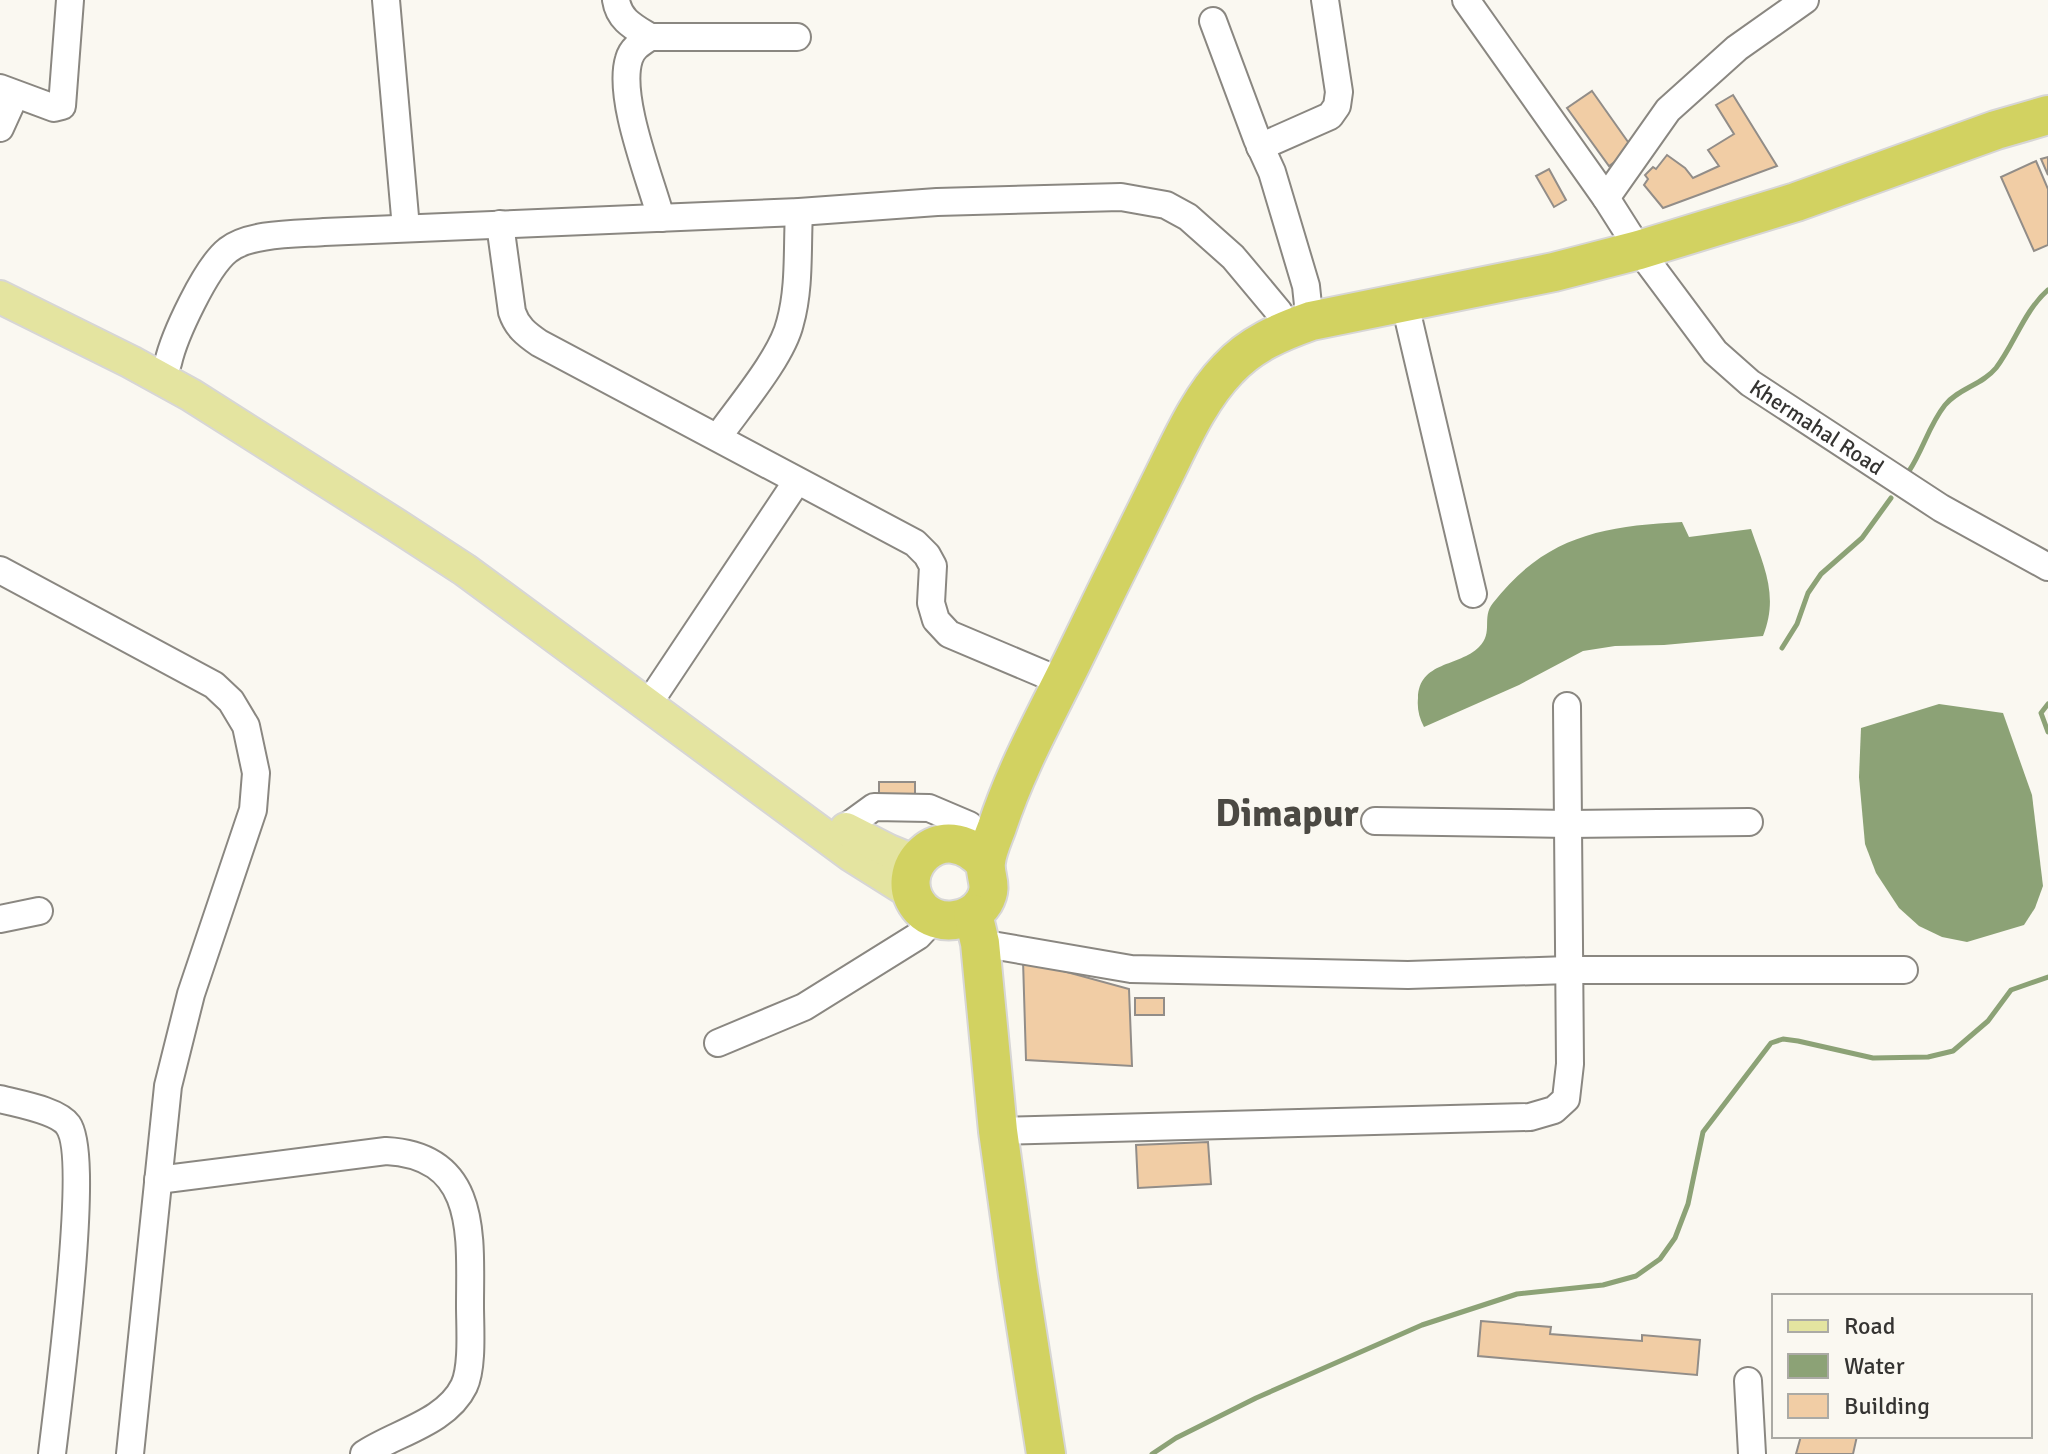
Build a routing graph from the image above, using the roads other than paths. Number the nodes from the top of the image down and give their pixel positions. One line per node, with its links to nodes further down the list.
1 (70, 0): 10 (street)
2 (386, 0): 19 (street)
3 (616, 0): 8 (street)
4 (1325, 0): 14 (street)
5 (1466, 0): 15 (street, Khermahal Road)
6 (1805, 0): 15 (street)
7 (1213, 21): 14 (street)
8 (650, 37): 9 (street); 17 (street)
9 (797, 37)
10 (8, 92): 13 (street)
11 (2048, 97): 20 (highway)
12 (2048, 115): 20 (highway)
13 (0, 128)
14 (1260, 147): 24 (street)
15 (1606, 198): 20 (street, Khermahal Road)
16 (799, 212): 17 (street); 24 (street); 26 (street)
17 (661, 218): 18 (street)
18 (500, 224): 19 (street); 26 (street)
19 (406, 228): 25 (street)
20 (1634, 242): 23 (highway); 24 (highway); 28 (street, Khermahal Road)
21 (0, 279): 25 (main road)
22 (0, 297): 39 (main road)
23 (1404, 300): 30 (street); 38 (highway)
24 (1294, 308): 31 (highway)
25 (168, 363): 32 (main road)
26 (718, 437): 27 (street)
27 (797, 481): 31 (street); 32 (street)
28 (2048, 567)
29 (0, 570): 47 (street)
30 (1473, 594)
31 (1046, 675): 38 (highway)
32 (657, 691): 37 (main road)
33 (1567, 706): 36 (street)
34 (1375, 821): 36 (street)
35 (1749, 822): 36 (street)
36 (1568, 824): 42 (street)
37 (845, 828): 38 (street); 39 (main road)
38 (971, 844): 39 (highway); 39 (highway)
39 (945, 909): 42 (street); 44 (street); 46 (highway); 52 (highway)
40 (39, 911): 41 (street)
41 (0, 919)
42 (1569, 970): 43 (street); 46 (street)
43 (1904, 970)
44 (718, 1043)
45 (0, 1099): 49 (street)
46 (998, 1131): 53 (highway)
47 (158, 1180): 50 (street); 51 (street)
48 (1748, 1381): 54 (street)
49 (52, 1454)
50 (130, 1454)
51 (364, 1454)
52 (1027, 1454)
53 (1046, 1454)
54 (1752, 1454)

